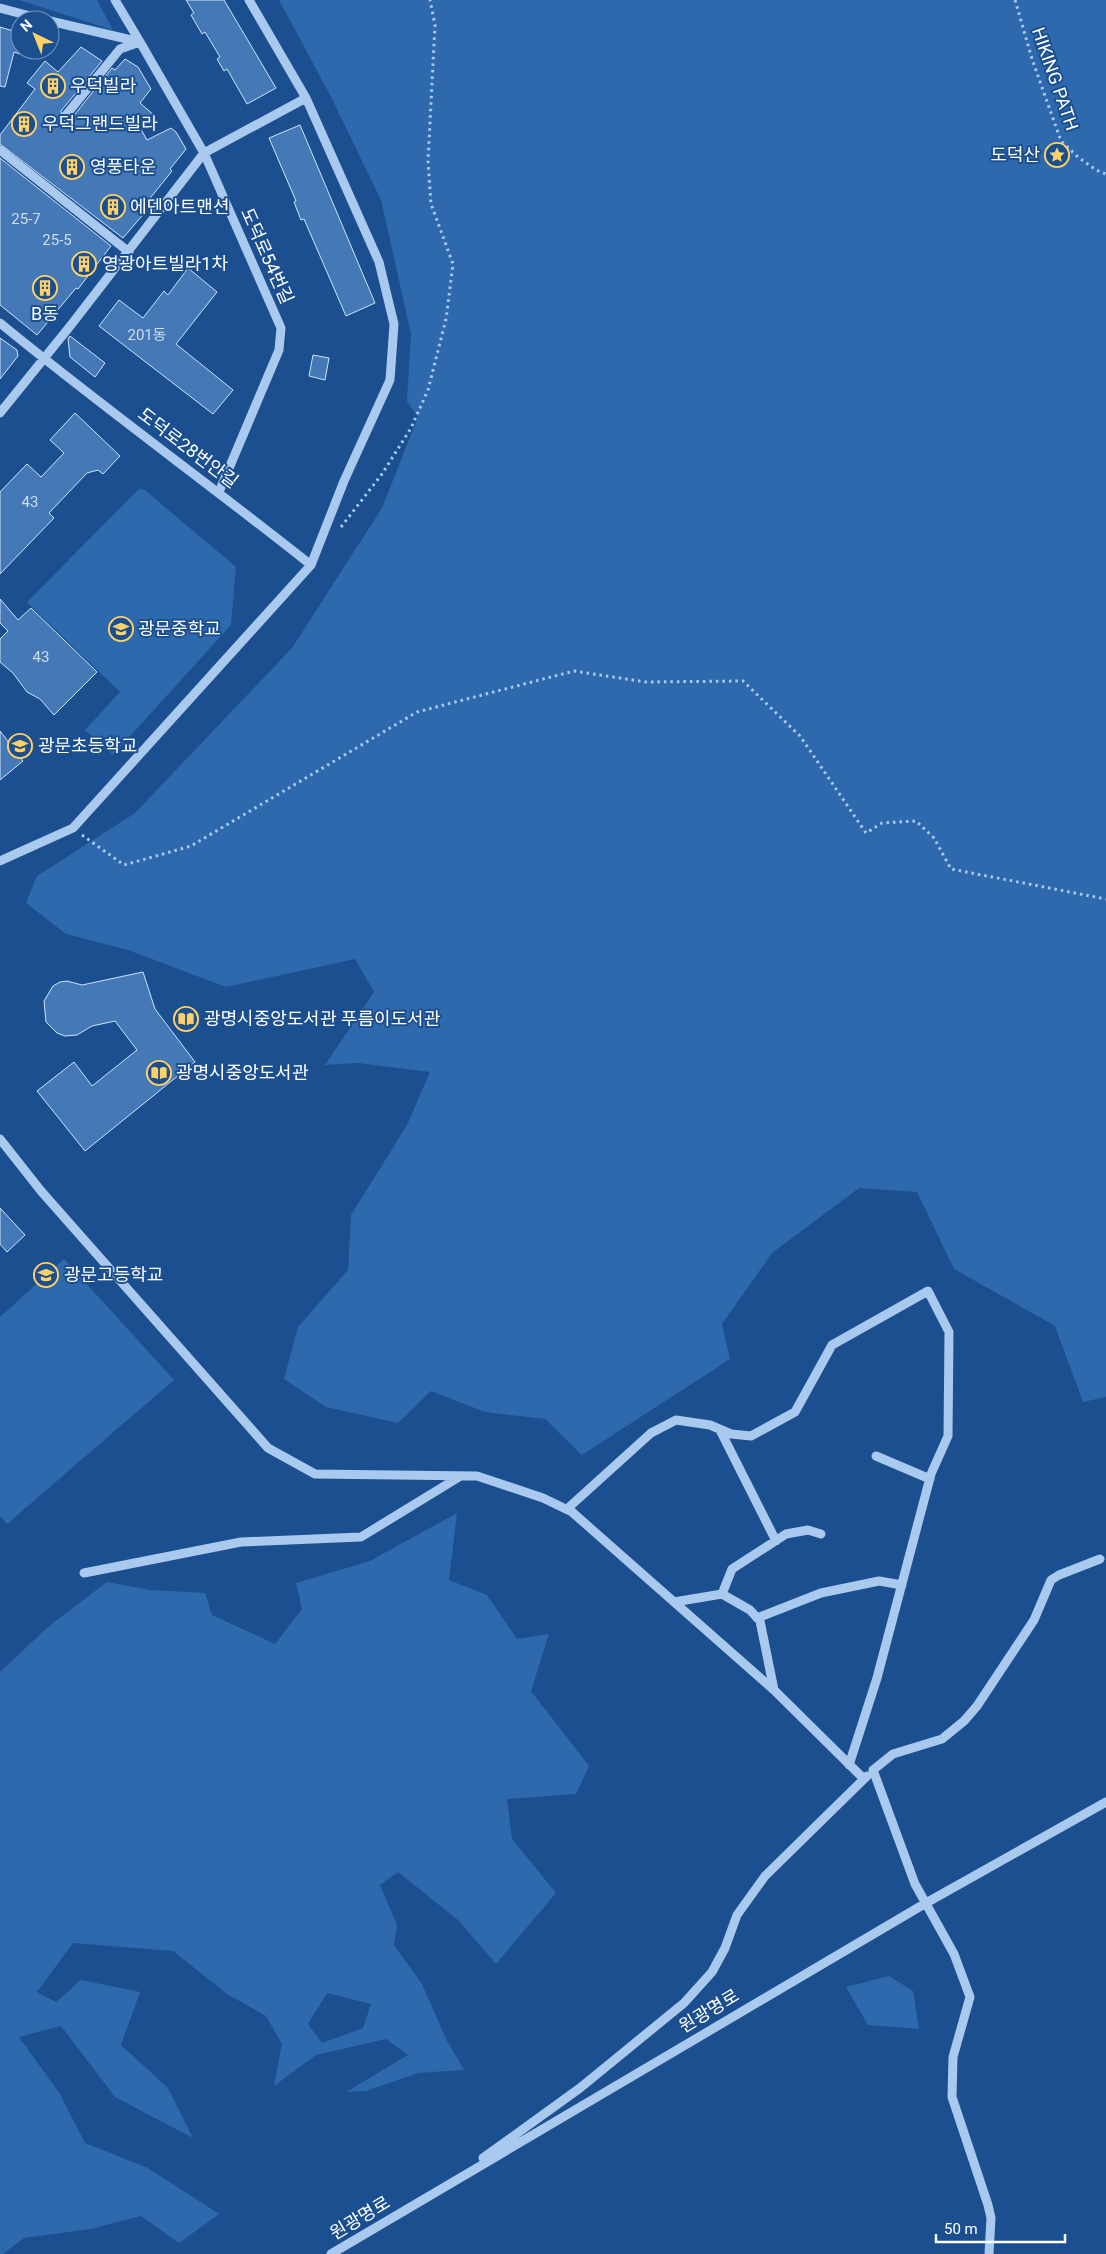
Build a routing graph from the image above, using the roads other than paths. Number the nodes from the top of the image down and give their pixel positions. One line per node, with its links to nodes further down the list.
1 (115, 0): 4 (street, 도덕로54번길)
2 (250, 0): 5 (street)
3 (60, 23): 4 (street)
4 (140, 42): 6 (street); 8 (street, 도덕로54번길)
5 (306, 98): 8 (street); 14 (street)
6 (66, 115)
7 (0, 150): 9 (street)
8 (204, 153): 9 (street); 13 (street, 도덕로54번길)
9 (129, 252): 11 (street)
10 (0, 323): 11 (street, 도덕로28번안길)
11 (44, 359): 12 (street); 13 (street, 도덕로28번안길)
12 (0, 413)
13 (219, 492): 14 (street, 도덕로28번안길)
14 (311, 565): 15 (street)
15 (0, 861)
16 (0, 1139): 19 (street)
17 (720, 1430): 20 (street); 21 (street); 23 (street)
18 (876, 1456): 20 (street)
19 (460, 1476): 21 (street); 25 (street)
20 (930, 1479): 26 (street)
21 (567, 1509): 28 (street)
22 (821, 1534): 23 (street)
23 (776, 1541): 27 (street)
24 (1100, 1559): 32 (street)
25 (84, 1573)
26 (902, 1585): 29 (street); 31 (street)
27 (722, 1594): 28 (street); 29 (street)
28 (674, 1602): 30 (street)
29 (757, 1618): 30 (street)
30 (774, 1690): 31 (street)
31 (849, 1765): 33 (street)
32 (873, 1770): 33 (street); 35 (street)
33 (864, 1779): 36 (street)
34 (1106, 1802): 35 (street, 원광명로)
35 (926, 1903): 36 (street, 원광명로); 38 (street)
36 (441, 2189): 37 (street, 원광명로)
37 (331, 2254)
38 (988, 2254)

